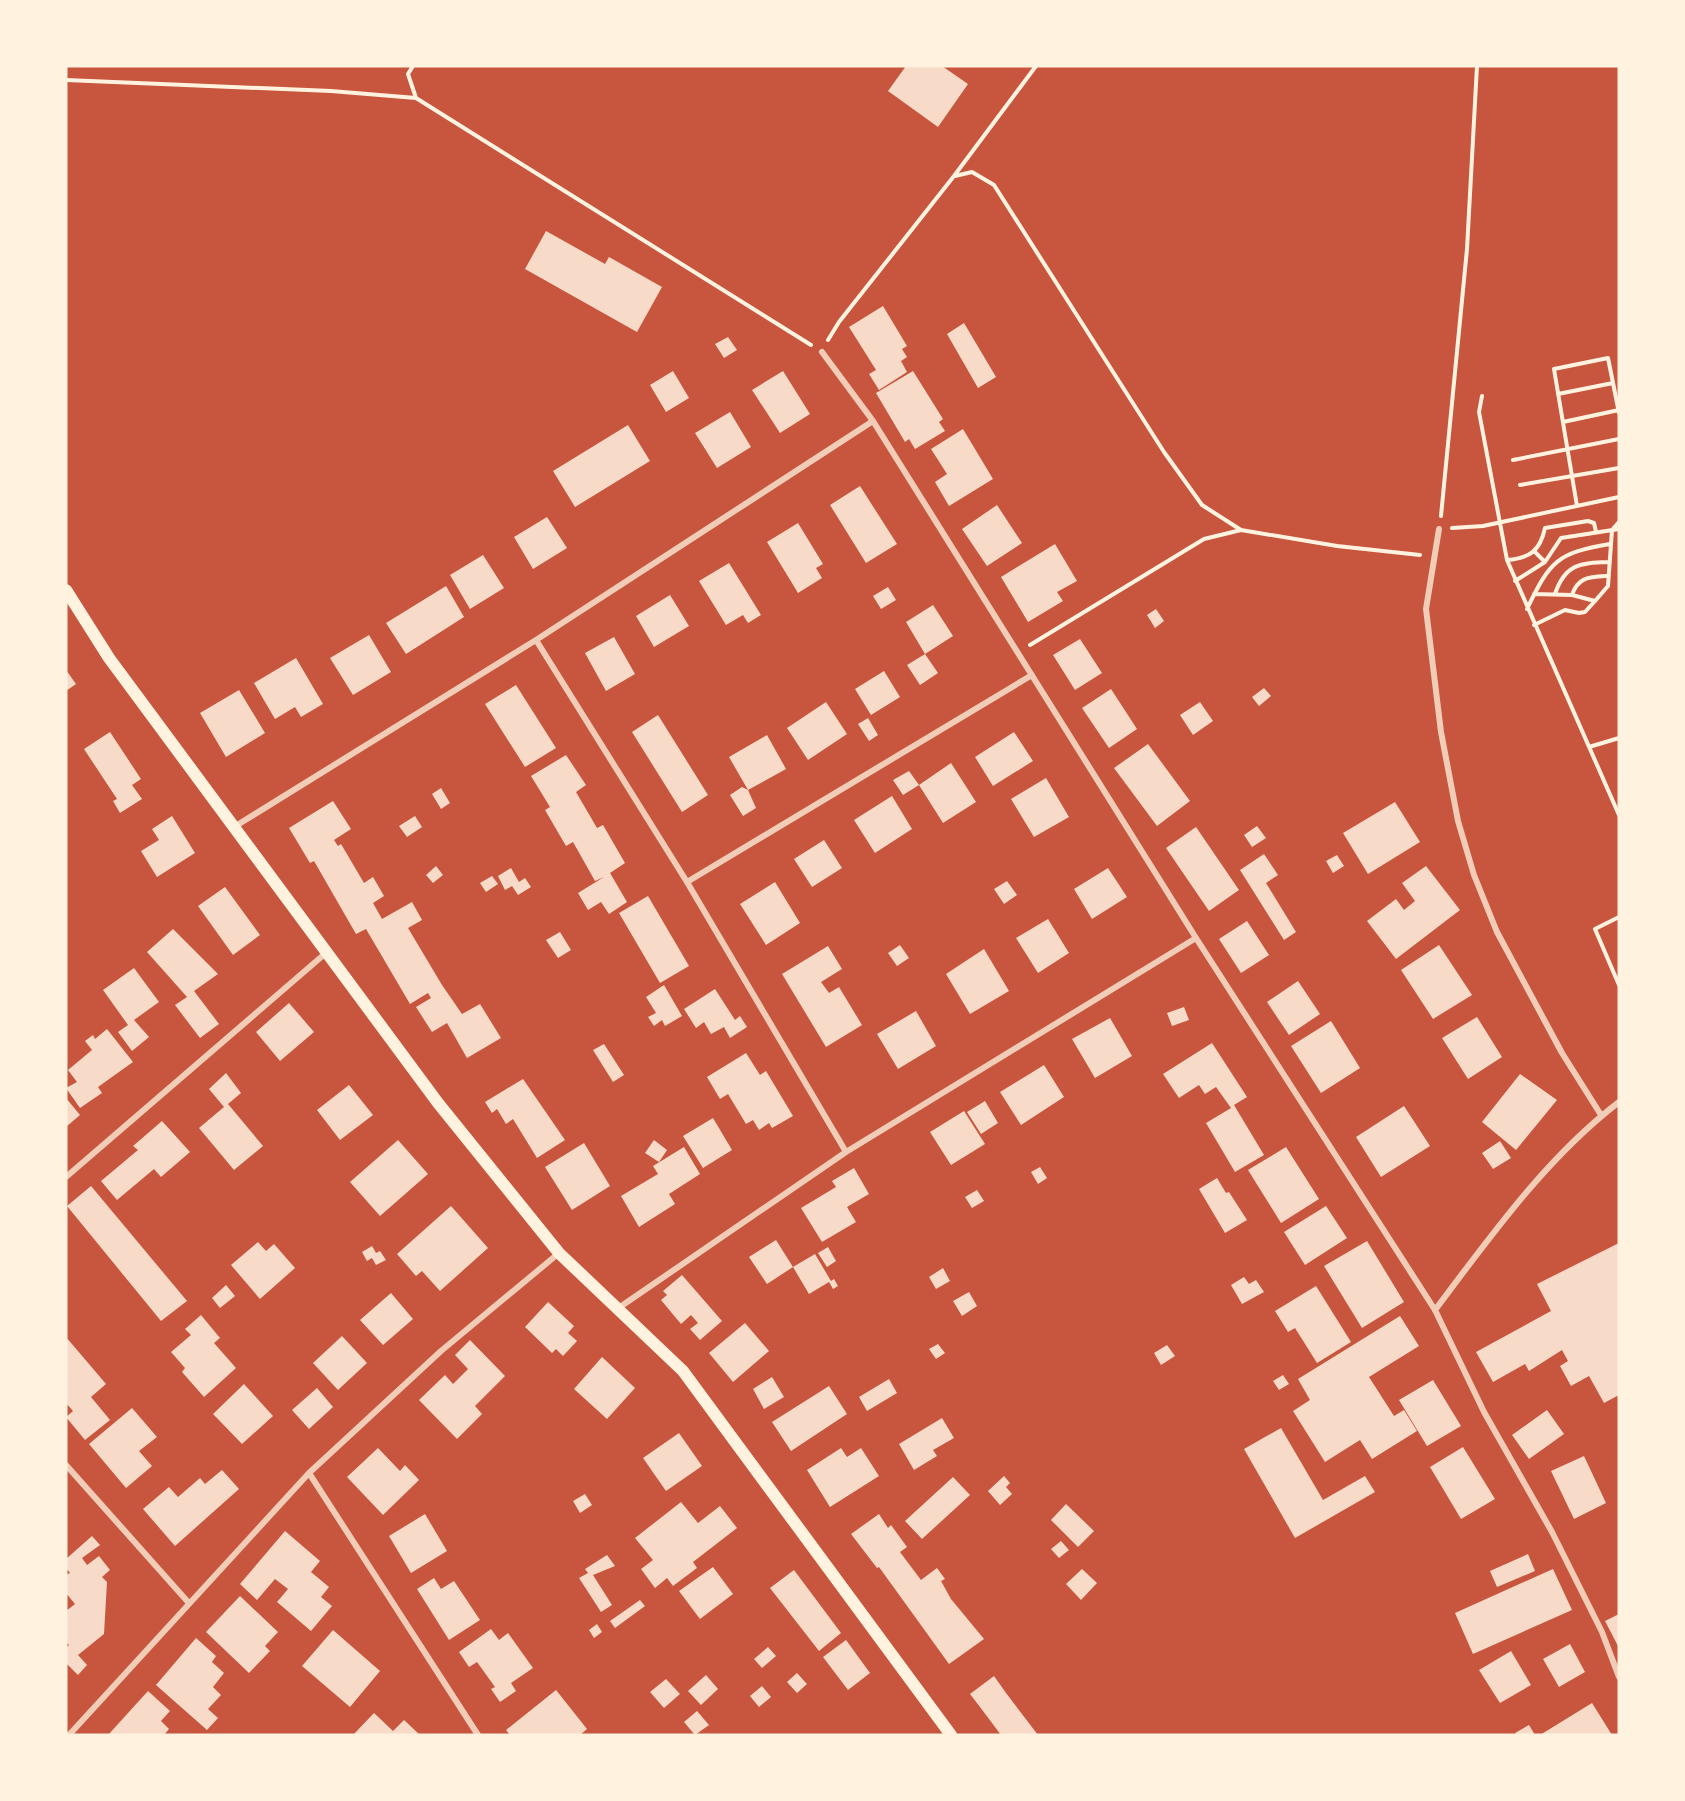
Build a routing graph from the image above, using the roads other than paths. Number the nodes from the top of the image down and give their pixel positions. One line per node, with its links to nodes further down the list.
1 (822, 352): 2 (street)
2 (873, 421): 5 (street); 6 (street)
3 (1439, 529): 12 (street)
4 (66, 590): 7 (main road)
5 (536, 640): 7 (street); 8 (street)
6 (1032, 675): 8 (street); 9 (street)
7 (234, 827): 10 (main road)
8 (687, 882): 13 (street)
9 (1196, 938): 13 (street); 17 (street)
10 (327, 952): 14 (street); 15 (main road)
11 (1619, 1102): 12 (street)
12 (1601, 1115): 17 (street)
13 (846, 1152): 16 (street)
14 (66, 1177)
15 (559, 1253): 16 (main road); 19 (street)
16 (617, 1309): 24 (main road)
17 (1435, 1310): 21 (street)
18 (66, 1465): 20 (street)
19 (309, 1473): 20 (street); 23 (street)
20 (188, 1602): 22 (street)
21 (1619, 1677)
22 (69, 1735)
23 (478, 1735)
24 (951, 1735)

